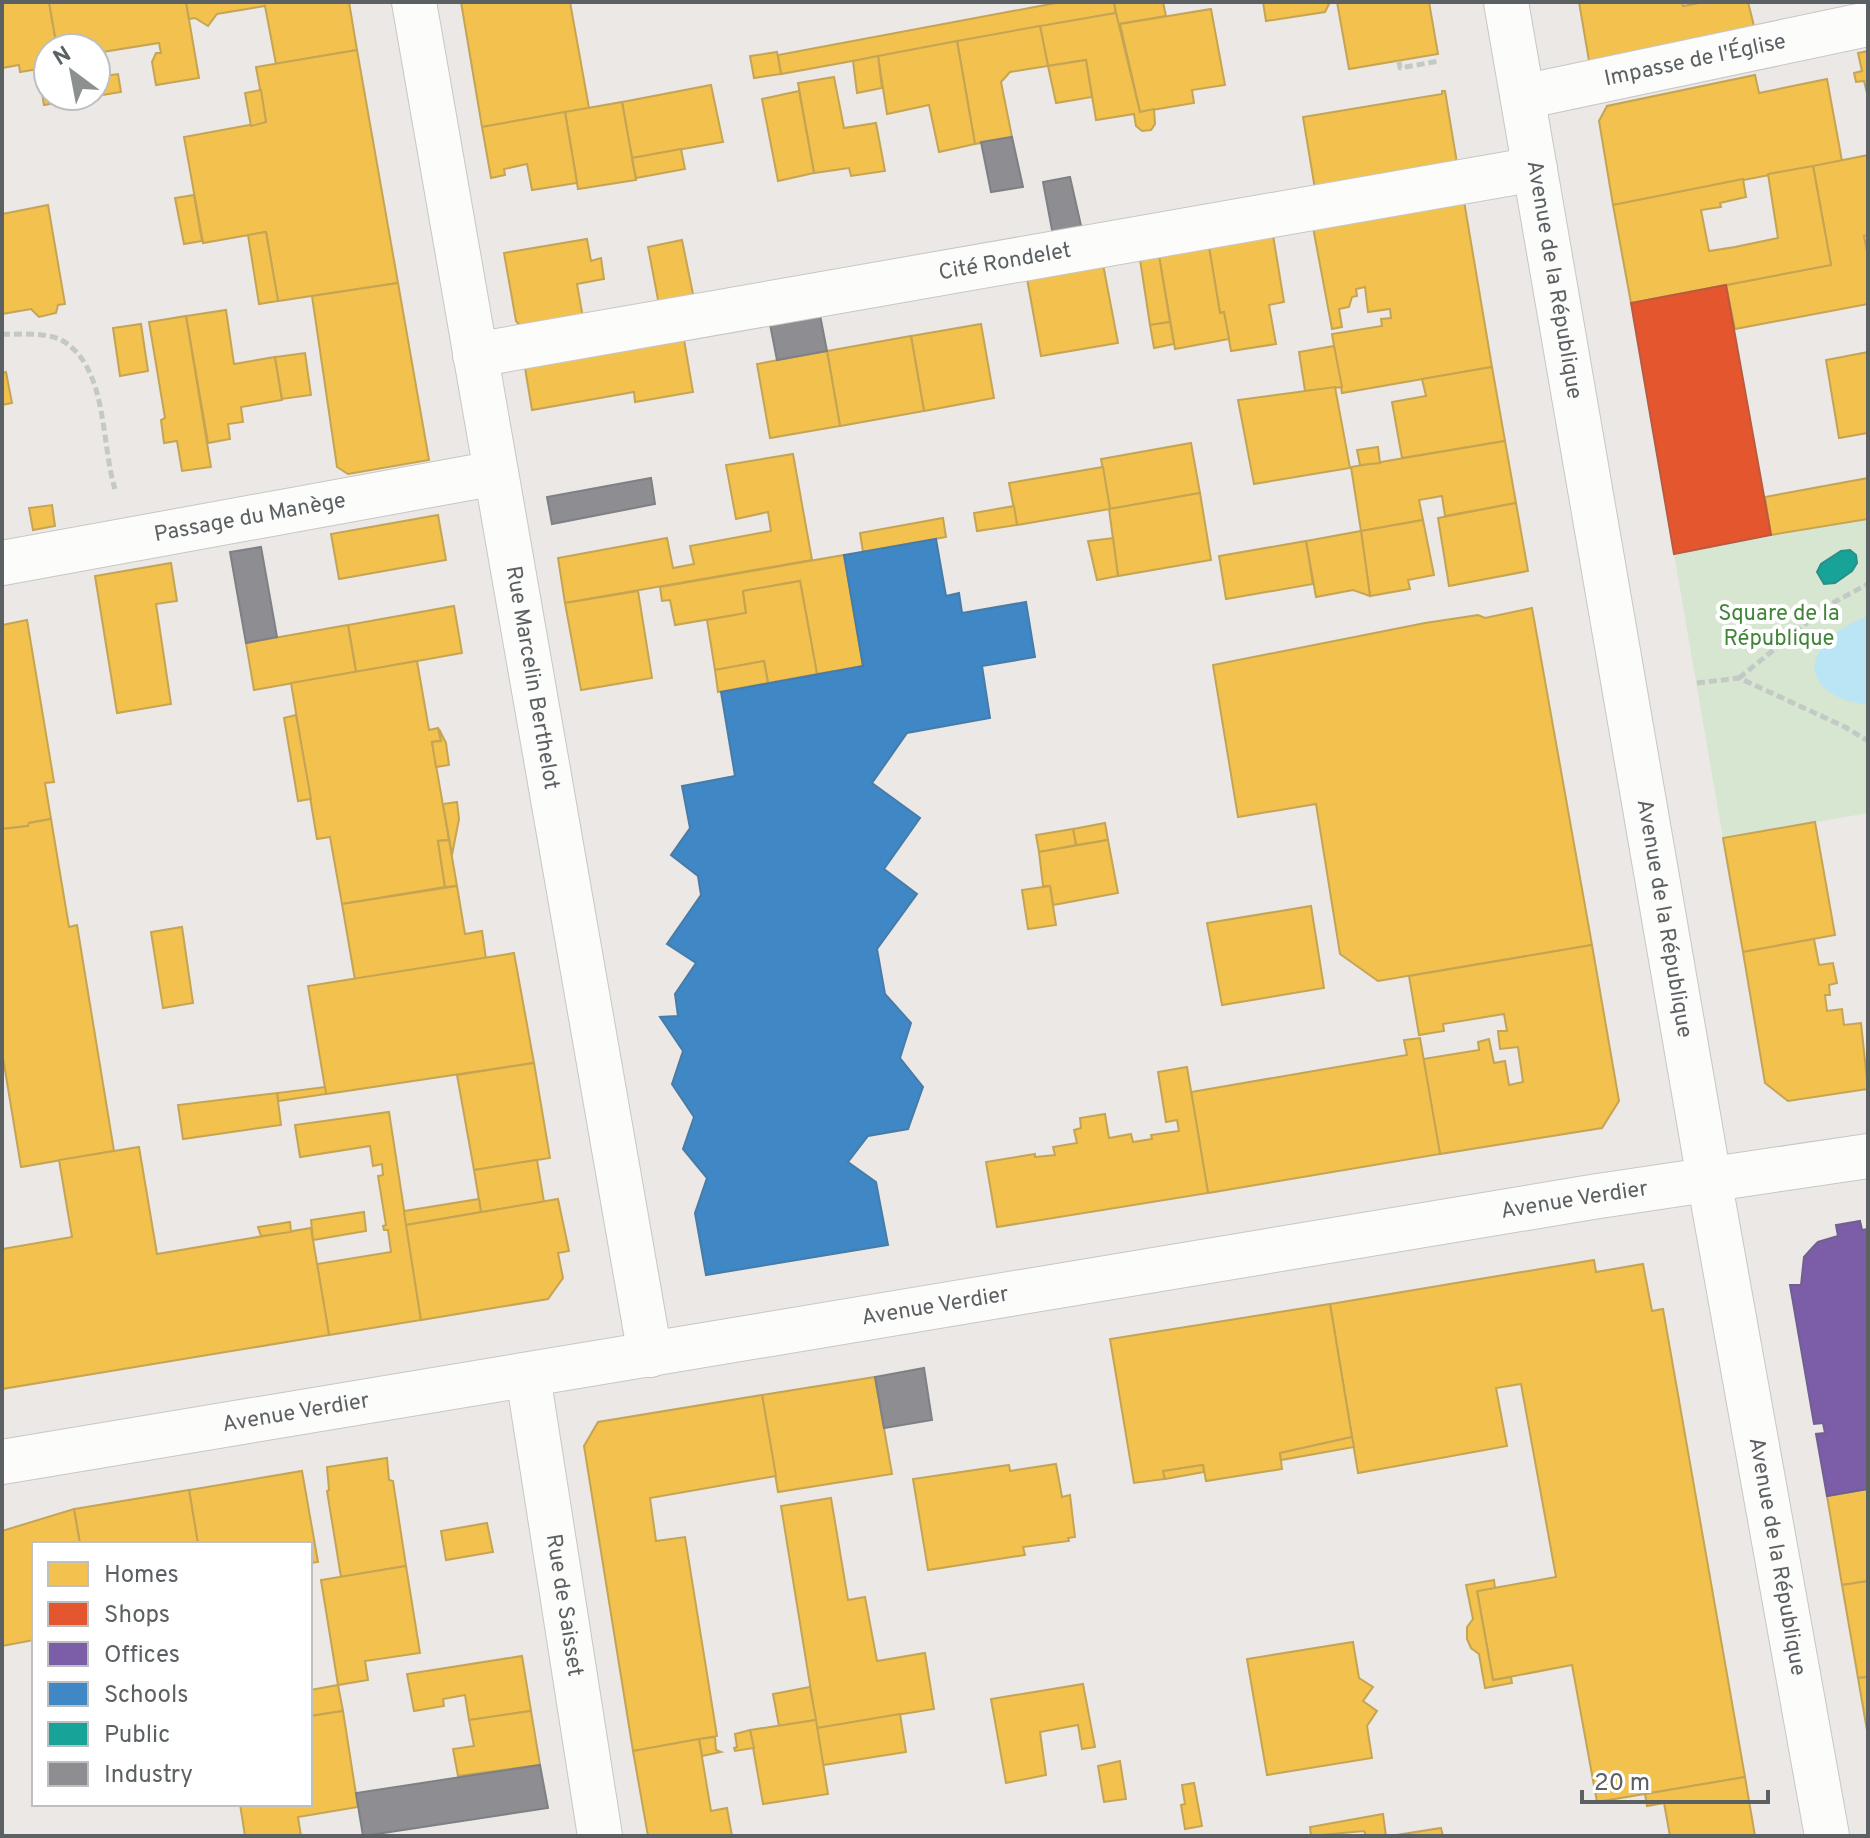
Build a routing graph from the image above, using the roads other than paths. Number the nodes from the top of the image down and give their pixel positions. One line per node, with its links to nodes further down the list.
1 (414, 2): 6 (street, Rue Marcelin Berthelot)
2 (1506, 2): 4 (street, Avenue de la République)
3 (1868, 24): 4 (street, Impasse de l'Église)
4 (1523, 97): 5 (street, Avenue de la République)
5 (1535, 169): 6 (street, Cité Rondelet); 10 (street, Avenue de la République)
6 (475, 355): 7 (street, Rue Marcelin Berthelot)
7 (496, 473): 8 (street, Passage du Manège); 11 (street, Rue Marcelin Berthelot)
8 (2, 563)
9 (1868, 1156): 10 (street, Avenue Verdier)
10 (1709, 1179): 11 (street, Avenue Verdier); 15 (street, Avenue de la République)
11 (650, 1355): 12 (street, Avenue Verdier)
12 (528, 1376): 13 (street, Avenue Verdier); 14 (street, Rue de Saisset)
13 (2, 1462)
14 (600, 1836)
15 (1827, 1836)

